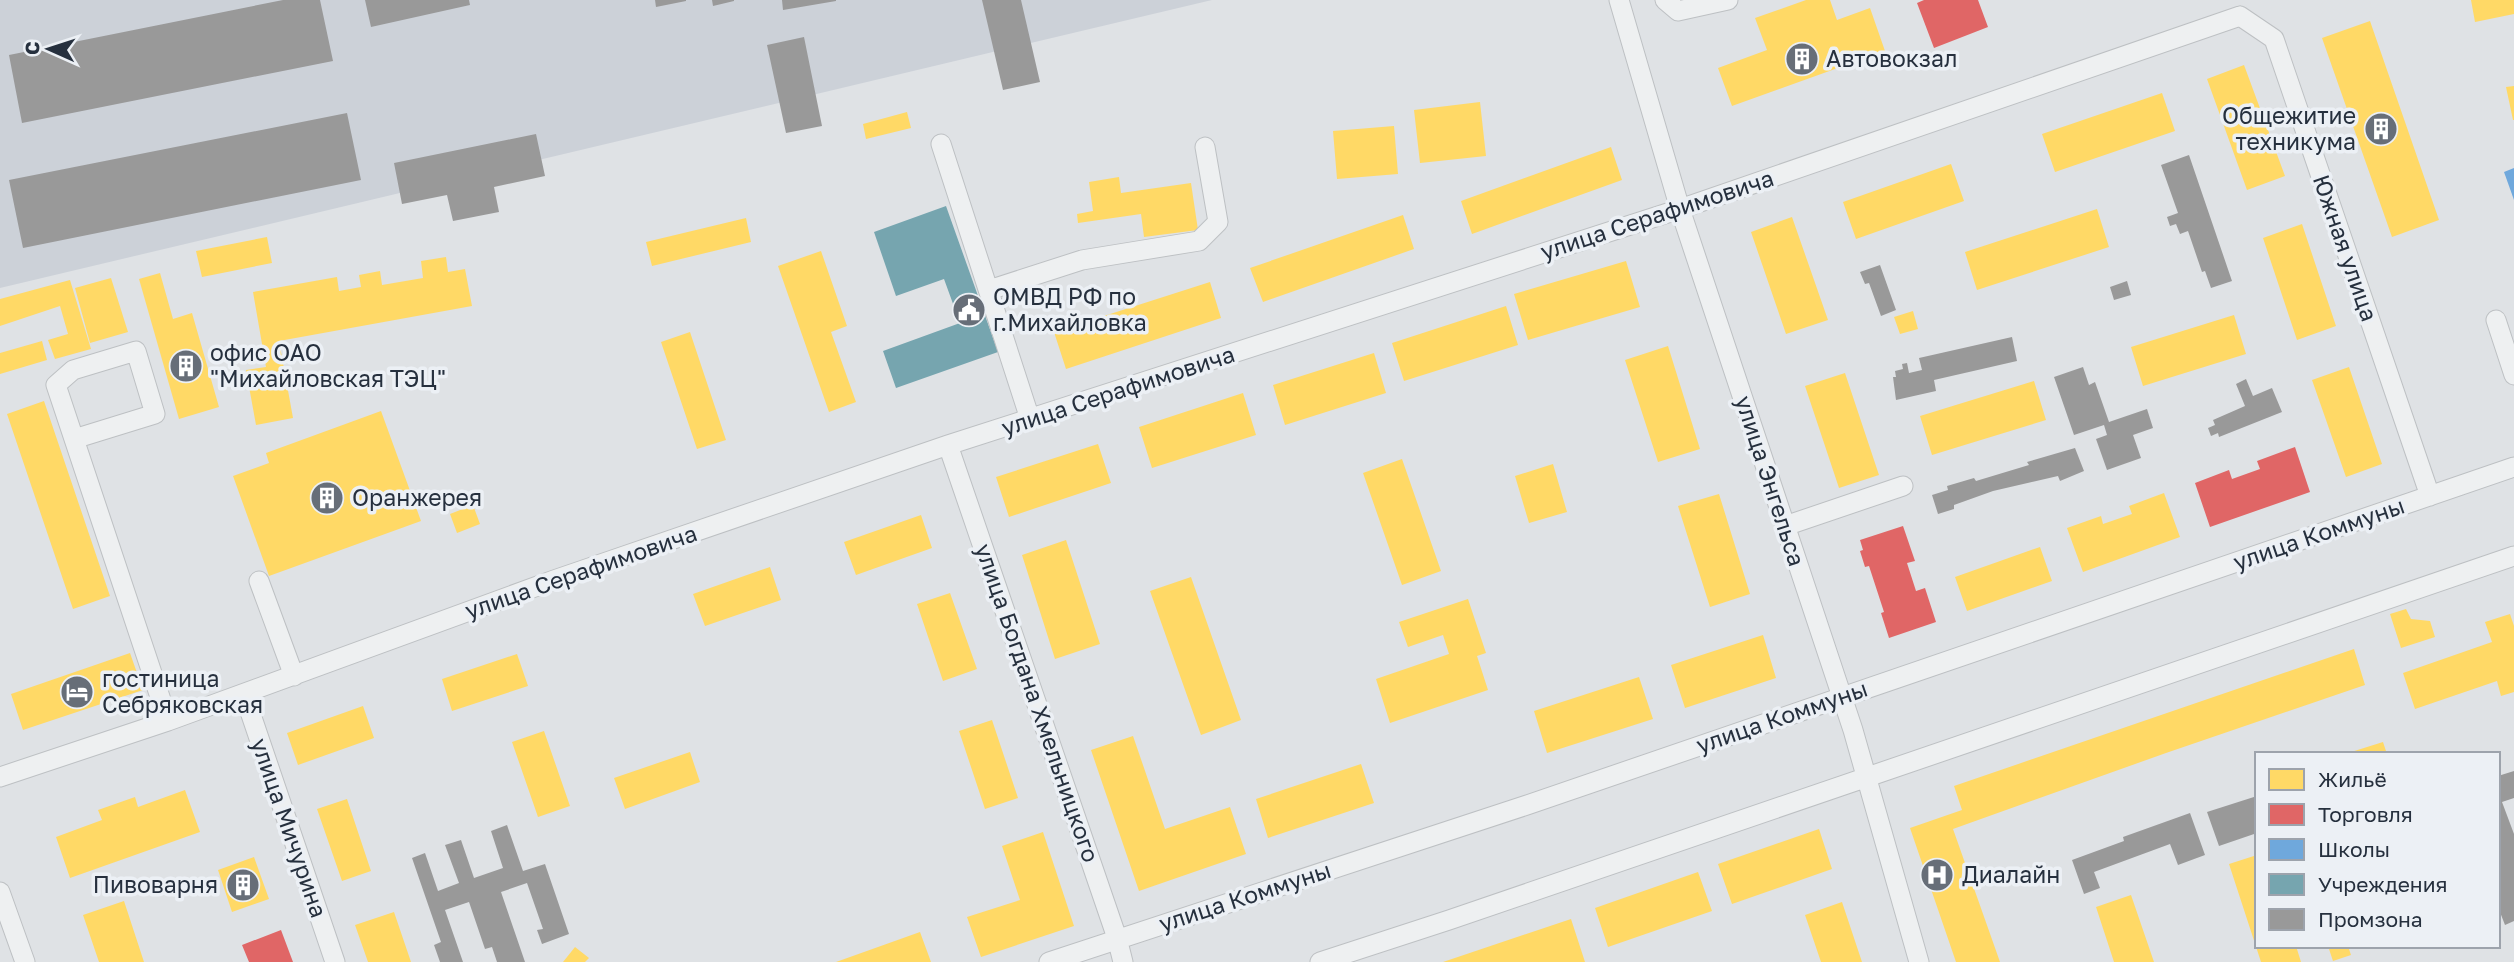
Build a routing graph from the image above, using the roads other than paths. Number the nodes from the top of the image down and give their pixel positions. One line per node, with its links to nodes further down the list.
1 (1619, 0): 7 (street, улица Энгельса)
2 (1665, 0): 3 (street)
3 (1728, 0)
4 (2239, 8): 7 (street, улица Серафимовича); 16 (street, Южная улица)
5 (941, 144): 8 (street)
6 (1205, 147): 8 (street)
7 (1680, 209): 11 (street, улица Серафимовича); 17 (street, улица Энгельса)
8 (989, 290): 11 (street)
9 (2496, 320): 10 (street)
10 (2514, 376)
11 (1030, 419): 13 (street, улица Серафимовича)
12 (74, 439): 12 (street); 23 (street)
13 (948, 445): 20 (street, улица Серафимовича); 27 (street, улица Богдана Хмельницкого)
14 (2514, 467): 16 (street, улица Коммуны)
15 (1903, 486): 17 (street)
16 (2430, 496): 22 (street, улица Коммуны)
17 (1785, 526): 22 (street, улица Энгельса)
18 (2514, 556): 24 (street)
19 (259, 581): 20 (street)
20 (294, 676): 21 (street, улица Серафимовича)
21 (244, 694): 23 (street, улица Серафимовича); 29 (street, улица Мичурина)
22 (1843, 697): 24 (street, улица Энгельса); 27 (street, улица Коммуны)
23 (168, 721): 25 (street, улица Серафимовича)
24 (1867, 776): 32 (street); 33 (street, улица Энгельса)
25 (0, 777)
26 (0, 894): 28 (street)
27 (1117, 938): 30 (street, улица Коммуны); 31 (street, улица Богдана Хмельницкого)
28 (25, 962)
29 (334, 962)
30 (1049, 962)
31 (1123, 962)
32 (1320, 962)
33 (1919, 962)

